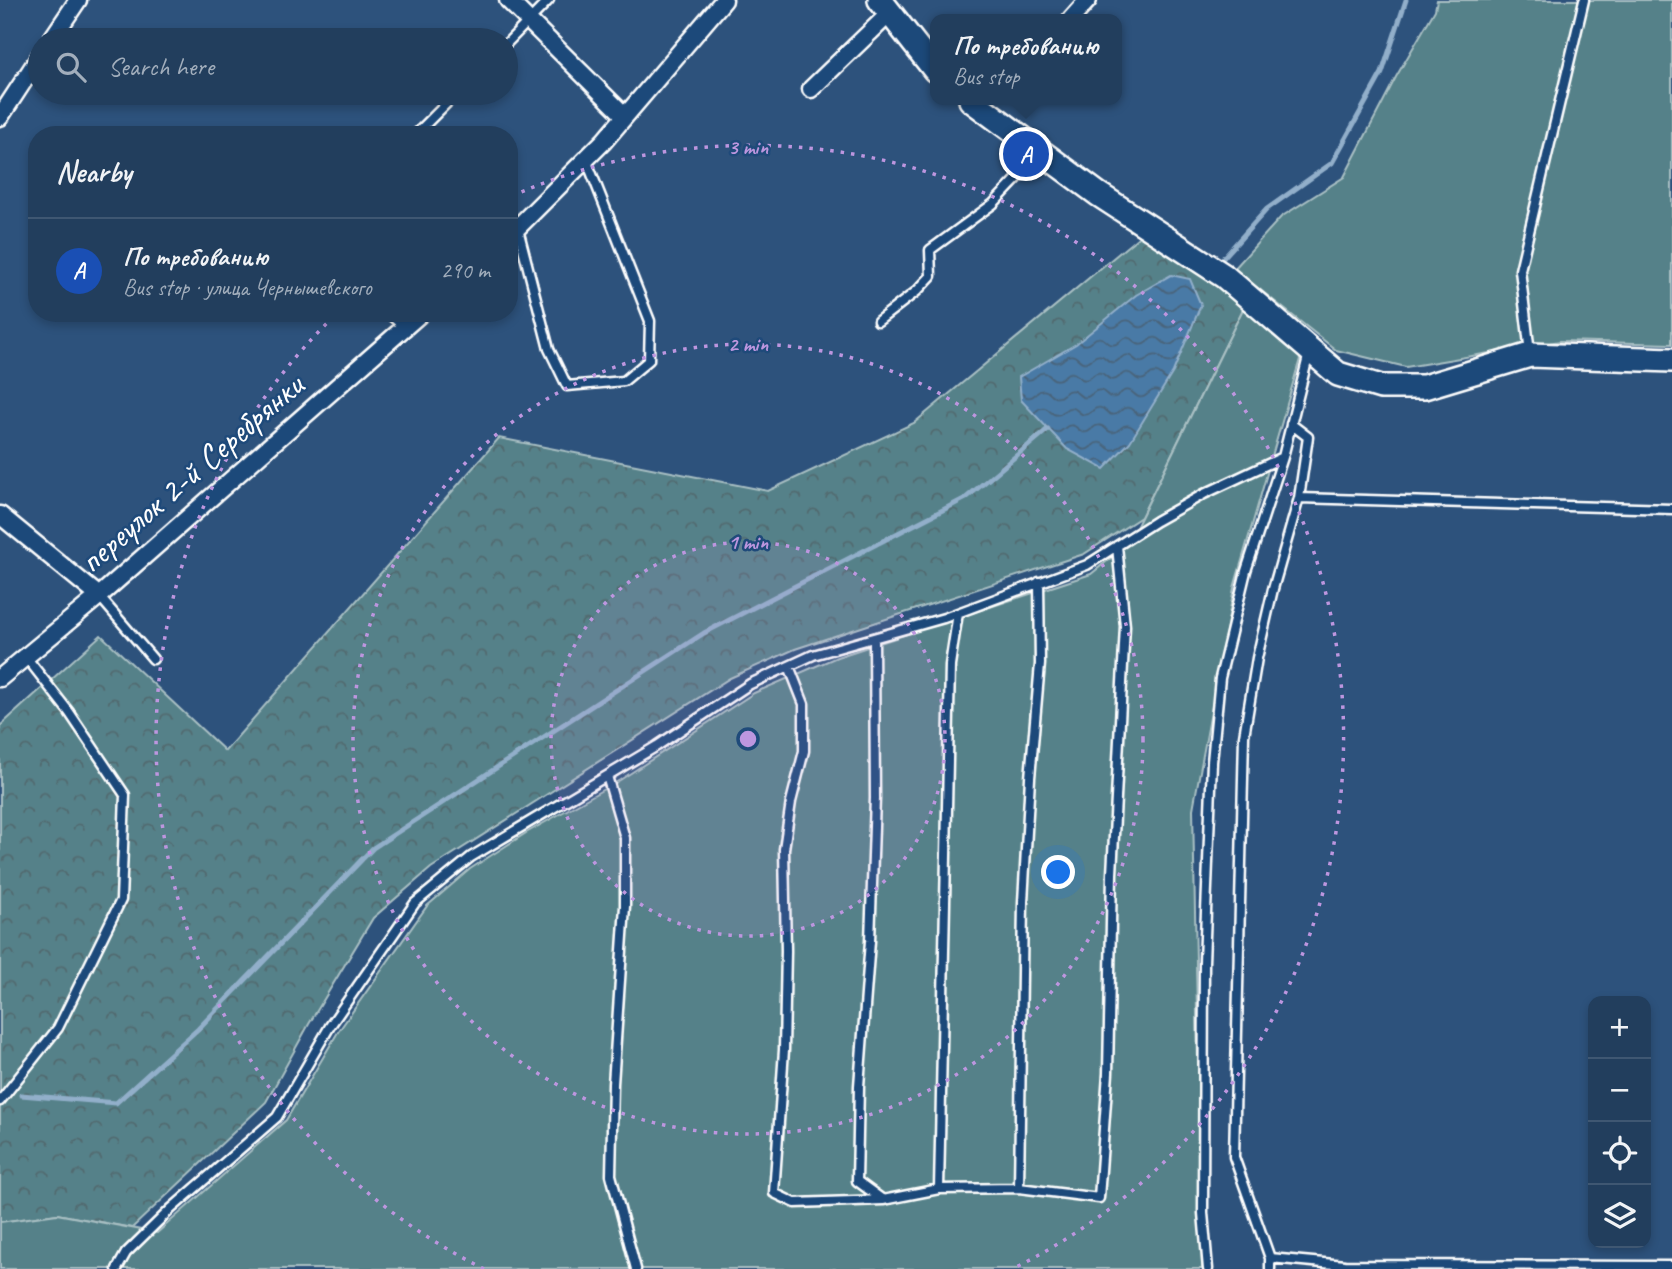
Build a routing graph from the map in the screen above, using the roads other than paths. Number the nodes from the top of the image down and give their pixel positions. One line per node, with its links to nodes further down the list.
1 (78, 0): 10 (street)
2 (508, 0): 9 (street)
3 (549, 0): 9 (lane)
4 (723, 0): 17 (street)
5 (1088, 0): 8 (street)
6 (1584, 0): 29 (lane)
7 (885, 7): 12 (street); 14 (street)
8 (1076, 14)
9 (528, 22): 11 (lane); 17 (street)
10 (59, 28)
11 (518, 32)
12 (930, 64)
13 (28, 74): 18 (street)
14 (811, 89)
15 (445, 105): 19 (lane)
16 (986, 105): 20 (street)
17 (625, 116): 21 (street)
18 (0, 117)
19 (424, 126)
20 (1042, 152): 24 (lane); 28 (street)
21 (586, 159): 22 (street); 23 (lane)
22 (518, 227)
23 (518, 248)
24 (878, 321)
25 (398, 322): 27 (lane)
26 (411, 322): 27 (street, переулок 2-й Серебрянки)
27 (405, 328): 38 (street, переулок 2-й Серебрянки)
28 (1310, 350): 29 (street); 31 (lane)
29 (1530, 355): 30 (street)
30 (1672, 360)
31 (1291, 424): 32 (lane); 33 (lane)
32 (1283, 457): 36 (lane); 54 (lane)
33 (1299, 498): 34 (lane); 50 (lane)
34 (1672, 509)
35 (0, 516): 38 (street)
36 (1117, 545): 37 (lane); 47 (lane)
37 (1039, 582): 39 (lane); 47 (lane)
38 (99, 596): 41 (street, переулок 2-й Серебрянки); 42 (lane)
39 (958, 613): 40 (lane); 48 (lane)
40 (874, 638): 43 (lane); 49 (lane)
41 (26, 657): 44 (street, переулок 2-й Серебрянки); 46 (lane)
42 (153, 659)
43 (789, 666): 45 (lane); 49 (lane)
44 (0, 678)
45 (607, 776): 52 (lane); 53 (lane)
46 (0, 1101)
47 (1019, 1188): 48 (lane)
48 (939, 1189): 49 (lane)
49 (883, 1199)
50 (1270, 1258): 51 (lane); 55 (lane)
51 (1672, 1266)
52 (117, 1269)
53 (636, 1269)
54 (1208, 1269)
55 (1270, 1269)

